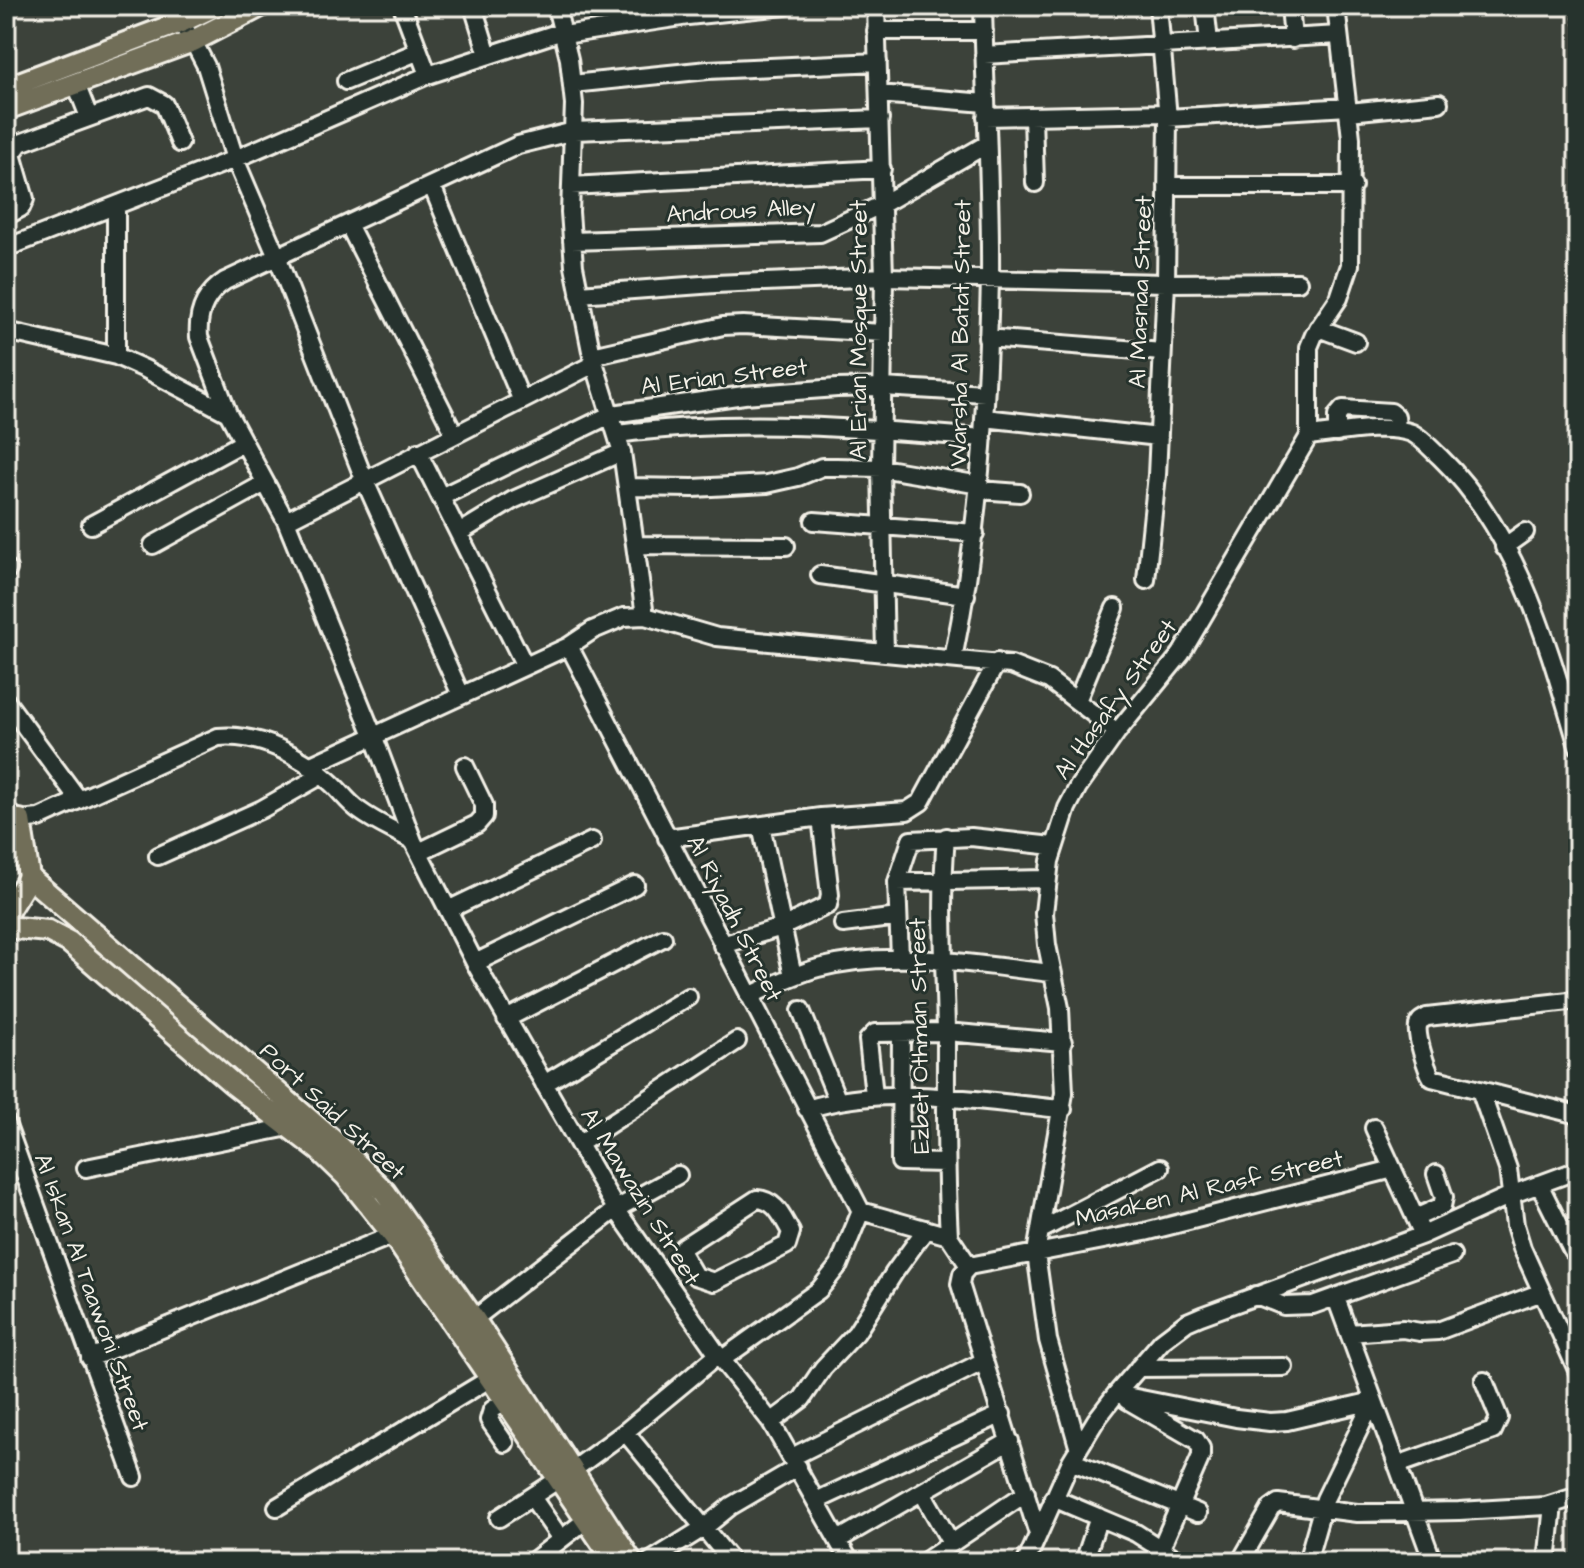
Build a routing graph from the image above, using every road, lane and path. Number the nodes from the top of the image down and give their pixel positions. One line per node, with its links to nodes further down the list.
1 (215, 6): 13 (main road)
2 (402, 6): 22 (street)
3 (473, 6): 23 (street)
4 (556, 6): 16 (street)
5 (785, 6): 16 (street)
6 (876, 6): 14 (street, Al Erian Mosque Street)
7 (983, 6): 15 (street, Warsha Al Batat Street)
8 (1158, 6): 21 (street, Al Masnaa Street)
9 (1205, 6): 20 (street)
10 (1290, 6): 18 (street)
11 (1336, 6): 17 (street)
12 (252, 8): 19 (main road)
13 (175, 14): 19 (street); 30 (main road)
14 (876, 31): 15 (street); 25 (street, Al Erian Mosque Street)
15 (984, 31): 24 (street, Warsha Al Batat Street)
16 (564, 33): 23 (street); 29 (street)
17 (1339, 35): 18 (street); 35 (street)
18 (1293, 39): 20 (street)
19 (193, 41): 28 (main road); 43 (street)
20 (1209, 42): 21 (street)
21 (1160, 43): 24 (street); 36 (street, Al Masnaa Street)
22 (419, 51): 26 (street); 27 (street)
23 (488, 55): 26 (street)
24 (984, 55): 34 (street, Warsha Al Batat Street)
25 (878, 62): 29 (street); 31 (street, Al Erian Mosque Street)
26 (428, 75): 43 (street)
27 (346, 81)
28 (76, 84): 33 (main road); 38 (street)
29 (572, 84): 40 (street)
30 (6, 88)
31 (879, 94): 34 (street); 39 (street, Al Erian Mosque Street)
32 (1439, 103): 35 (street)
33 (6, 109)
34 (986, 110): 37 (street); 42 (street, Warsha Al Batat Street)
35 (1348, 110): 36 (street); 49 (street)
36 (1168, 115): 37 (street); 48 (street, Al Masnaa Street)
37 (1033, 116): 45 (street)
38 (89, 117): 41 (street); 52 (street)
39 (880, 119): 40 (street, Al Mawazin Street); 44 (street, Al Erian Mosque Street)
40 (574, 131): 46 (street, Al Mawazin Street); 47 (street)
41 (180, 143)
42 (987, 144): 50 (street, Androus Alley); 58 (street, Warsha Al Batat Street)
43 (235, 159): 51 (street); 56 (street)
44 (882, 169): 47 (street); 50 (street, Al Erian Mosque Street)
45 (1035, 183)
46 (432, 186): 53 (street, Al Mawazin Street); 72 (street)
47 (571, 186): 54 (street)
48 (1167, 186): 49 (street); 60 (street, Al Masnaa Street)
49 (1353, 186): 62 (street)
50 (883, 204): 54 (street, Androus Alley); 57 (street, Al Erian Mosque Street)
51 (116, 207): 55 (street); 68 (street)
52 (6, 216)
53 (348, 224): 56 (street, Al Mawazin Street); 78 (street)
54 (572, 241): 61 (street)
55 (6, 248)
56 (277, 257): 73 (street, Al Mawazin Street); 88 (street)
57 (884, 277): 58 (street); 61 (street); 64 (street, Al Erian Mosque Street)
58 (990, 279): 60 (street); 65 (street, Warsha Al Batat Street)
59 (1298, 282): 60 (street)
60 (1166, 283): 67 (street, Al Masnaa Street)
61 (579, 294): 69 (street)
62 (1318, 328): 66 (street); 81 (street)
63 (6, 331): 68 (street)
64 (883, 333): 69 (street); 70 (street, Al Erian Mosque Street)
65 (987, 338): 67 (street); 71 (street, Warsha Al Batat Street)
66 (1356, 342)
67 (1162, 352): 82 (street, Al Masnaa Street)
68 (116, 356): 73 (street)
69 (593, 360): 72 (street); 74 (street)
70 (883, 387): 71 (street, Al Erian Street); 74 (street, Al Erian Street); 77 (street, Al Erian Mosque Street)
71 (985, 393): 75 (street, Warsha Al Batat Street)
72 (521, 399): 78 (street)
73 (228, 413): 84 (street, Al Mawazin Street)
74 (612, 414): 80 (street); 93 (street, Al Erian Street)
75 (984, 418): 82 (street); 83 (street, Warsha Al Batat Street)
76 (1397, 429): 79 (street); 79 (street); 104 (street)
77 (882, 430): 80 (street); 83 (street); 87 (street, Al Erian Mosque Street)
78 (454, 433): 85 (street)
79 (1337, 433): 81 (street)
80 (618, 434): 86 (street)
81 (1309, 436): 119 (street, Al Hasafy Street)
82 (1159, 437): 106 (street, Al Masnaa Street)
83 (983, 438): 91 (street, Warsha Al Batat Street)
84 (244, 442): 89 (street, Al Mawazin Street); 96 (street)
85 (418, 452): 88 (street); 93 (street)
86 (622, 452): 90 (street); 99 (street)
87 (881, 468): 90 (street); 91 (street); 97 (street, Al Erian Mosque Street)
88 (364, 479): 94 (street); 116 (street)
89 (265, 483): 94 (street, Al Mawazin Street); 101 (street)
90 (627, 487): 102 (street)
91 (980, 488): 92 (street); 100 (street, Warsha Al Batat Street)
92 (1020, 493)
93 (441, 497): 99 (street)
94 (286, 521): 120 (street, Al Mawazin Street)
95 (814, 521): 97 (street)
96 (91, 525)
97 (882, 525): 100 (street); 107 (street, Al Erian Mosque Street)
98 (1525, 532): 104 (street)
99 (459, 533): 115 (street)
100 (975, 533): 108 (street, Warsha Al Batat Street)
101 (153, 545)
102 (635, 545): 103 (street); 110 (street)
103 (786, 546)
104 (1504, 547): 121 (street)
105 (820, 575): 107 (street)
106 (1146, 580)
107 (883, 583): 108 (street); 112 (street, Al Erian Mosque Street)
108 (966, 595): 113 (street, Warsha Al Batat Street)
109 (1115, 608): 118 (street)
110 (645, 616): 111 (street); 112 (street)
111 (569, 646): 115 (street); 129 (street, Al Riyadh Street)
112 (885, 653): 113 (street)
113 (953, 659): 114 (street)
114 (997, 662): 118 (street); 126 (street)
115 (525, 666): 116 (street)
116 (461, 695): 120 (street)
117 (6, 701): 124 (street)
118 (1077, 701): 119 (street)
119 (1117, 732): 131 (street, Al Hasafy Street)
120 (373, 735): 123 (street); 132 (street, Al Mawazin Street)
121 (1578, 746)
122 (465, 766): 132 (street)
123 (316, 770): 124 (street); 132 (street); 133 (street)
124 (79, 800): 125 (street)
125 (13, 816): 134 (main road)
126 (821, 817): 127 (street); 144 (street)
127 (761, 826): 129 (street); 144 (street)
128 (946, 837): 131 (street); 136 (street, Ezbet Othman Street); 137 (street)
129 (667, 838): 146 (street, Al Riyadh Street)
130 (592, 841): 139 (street)
131 (1053, 846): 135 (street, Al Hasafy Street)
132 (416, 847): 139 (street, Al Mawazin Street)
133 (158, 856)
134 (29, 877): 140 (main road); 202 (main road, Port Said Street)
135 (1047, 879): 136 (street); 150 (street, Al Hasafy Street)
136 (942, 880): 137 (street); 148 (street, Ezbet Othman Street)
137 (897, 882): 141 (street)
138 (635, 885): 149 (street)
139 (450, 909): 149 (street, Al Mawazin Street)
140 (6, 914)
141 (898, 917): 142 (street); 147 (street)
142 (843, 924)
143 (6, 927): 173 (main road, Port Said Street)
144 (782, 927): 146 (street); 151 (street)
145 (663, 938): 156 (street)
146 (722, 945): 152 (street, Al Riyadh Street)
147 (900, 958): 148 (street); 151 (street)
148 (944, 961): 150 (street); 157 (street, Ezbet Othman Street)
149 (475, 963): 156 (street, Al Mawazin Street)
150 (1052, 973): 160 (street, Al Hasafy Street)
151 (793, 976): 152 (street)
152 (749, 996): 168 (street, Al Riyadh Street)
153 (688, 997): 161 (street)
154 (1578, 1000): 162 (street)
155 (801, 1010): 165 (street)
156 (506, 1019): 161 (street, Al Mawazin Street)
157 (946, 1032): 158 (street); 160 (street); 166 (street, Ezbet Othman Street)
158 (901, 1033): 163 (street); 164 (street)
159 (737, 1041): 175 (street)
160 (1063, 1042): 169 (street, Al Hasafy Street)
161 (544, 1084): 175 (street, Al Mawazin Street)
162 (1480, 1090): 170 (street); 184 (street)
163 (874, 1095): 164 (street); 165 (street)
164 (900, 1095): 166 (street); 176 (street)
165 (837, 1099): 168 (street)
166 (945, 1099): 169 (street); 176 (street, Ezbet Othman Street)
167 (1578, 1101): 170 (street)
168 (807, 1109): 186 (street, Al Riyadh Street)
169 (1063, 1109): 189 (street, Al Hasafy Street)
170 (1558, 1110): 171 (street)
171 (1578, 1115)
172 (6, 1125): 204 (street, Al Iskan Al Taawoni Street)
173 (289, 1127): 177 (street); 190 (main road, Port Said Street)
174 (1374, 1128): 179 (street)
175 (579, 1144): 185 (street, Al Mawazin Street)
176 (945, 1163): 192 (street, Ezbet Othman Street)
177 (86, 1168)
178 (1160, 1168): 189 (street)
179 (1393, 1169): 187 (street); 193 (street, Masaken Al Rasf Street)
180 (1578, 1170): 183 (street)
181 (1436, 1174): 187 (street)
182 (678, 1175): 185 (street)
183 (1539, 1184): 184 (street); 195 (street)
184 (1513, 1194): 191 (street); 199 (street)
185 (616, 1209): 198 (street, Al Mawazin Street); 202 (street)
186 (861, 1211): 188 (street); 205 (street)
187 (1415, 1218): 191 (street)
188 (926, 1229): 192 (street); 216 (street)
189 (1041, 1230): 193 (street, Al Hasafy Street)
190 (393, 1235): 204 (street); 210 (main road, Port Said Street)
191 (1423, 1235): 200 (street)
192 (949, 1236): 197 (street)
193 (1036, 1253): 197 (street, Masaken Al Rasf Street); 220 (street)
194 (1452, 1255): 201 (street)
195 (1578, 1255)
196 (687, 1261): 196 (street); 198 (street)
197 (969, 1266): 206 (street)
198 (662, 1278): 205 (street, Al Mawazin Street)
199 (1542, 1292): 203 (street); 207 (street)
200 (1256, 1295): 201 (street); 209 (street)
201 (1336, 1298): 203 (street)
202 (474, 1319): 223 (main road, Port Said Street)
203 (1349, 1333): 214 (street)
204 (90, 1358): 224 (street, Al Iskan Al Taawoni Street)
205 (720, 1358): 216 (street, Al Mawazin Street); 217 (street)
206 (984, 1361): 215 (street); 221 (street)
207 (1576, 1364)
208 (1284, 1367): 209 (street)
209 (1138, 1368): 212 (street)
210 (491, 1378): 213 (main road, Port Said Street); 233 (street)
211 (1484, 1381): 222 (street)
212 (1116, 1394): 214 (street); 220 (street); 232 (street)
213 (506, 1401): 219 (street); 223 (main road, Port Said Street)
214 (1373, 1401): 222 (street); 234 (street)
215 (1002, 1414): 218 (street); 230 (street)
216 (771, 1422): 221 (street, Al Mawazin Street)
217 (625, 1432): 223 (street); 240 (street)
218 (1010, 1441): 225 (street); 226 (street)
219 (505, 1443)
220 (1074, 1454): 229 (street); 232 (street)
221 (795, 1462): 230 (street, Al Mawazin Street); 240 (street)
222 (1397, 1465): 235 (street)
223 (566, 1475): 228 (street); 239 (main road, Port Said Street); 248 (main road, Port Said Street)
224 (134, 1477)
225 (922, 1492): 243 (street); 244 (street)
226 (1026, 1493): 241 (street); 244 (street)
227 (1578, 1496): 231 (street)
228 (532, 1497): 238 (street); 242 (street)
229 (1053, 1498): 237 (street); 241 (street)
230 (816, 1501): 243 (street, Al Mawazin Street)
231 (1553, 1505): 235 (street); 259 (street)
232 (1180, 1506): 236 (street); 245 (street)
233 (277, 1507)
234 (1321, 1508): 235 (street); 256 (street); 257 (street)
235 (1415, 1512): 258 (street)
236 (1198, 1513)
237 (1099, 1517): 245 (street); 254 (street)
238 (499, 1518)
239 (586, 1520): 242 (street); 247 (main road, Port Said Street)
240 (705, 1527): 249 (street); 250 (street)
241 (1038, 1534): 253 (street)
242 (561, 1539): 246 (street)
243 (838, 1540): 251 (street, Al Mawazin Street)
244 (951, 1543): 252 (street)
245 (1161, 1548): 255 (street)
246 (532, 1562)
247 (615, 1562)
248 (632, 1562)
249 (649, 1562)
250 (732, 1562)
251 (850, 1562)
252 (924, 1562)
253 (1026, 1562)
254 (1084, 1562)
255 (1181, 1562)
256 (1240, 1562)
257 (1307, 1562)
258 (1433, 1562)
259 (1547, 1562)

